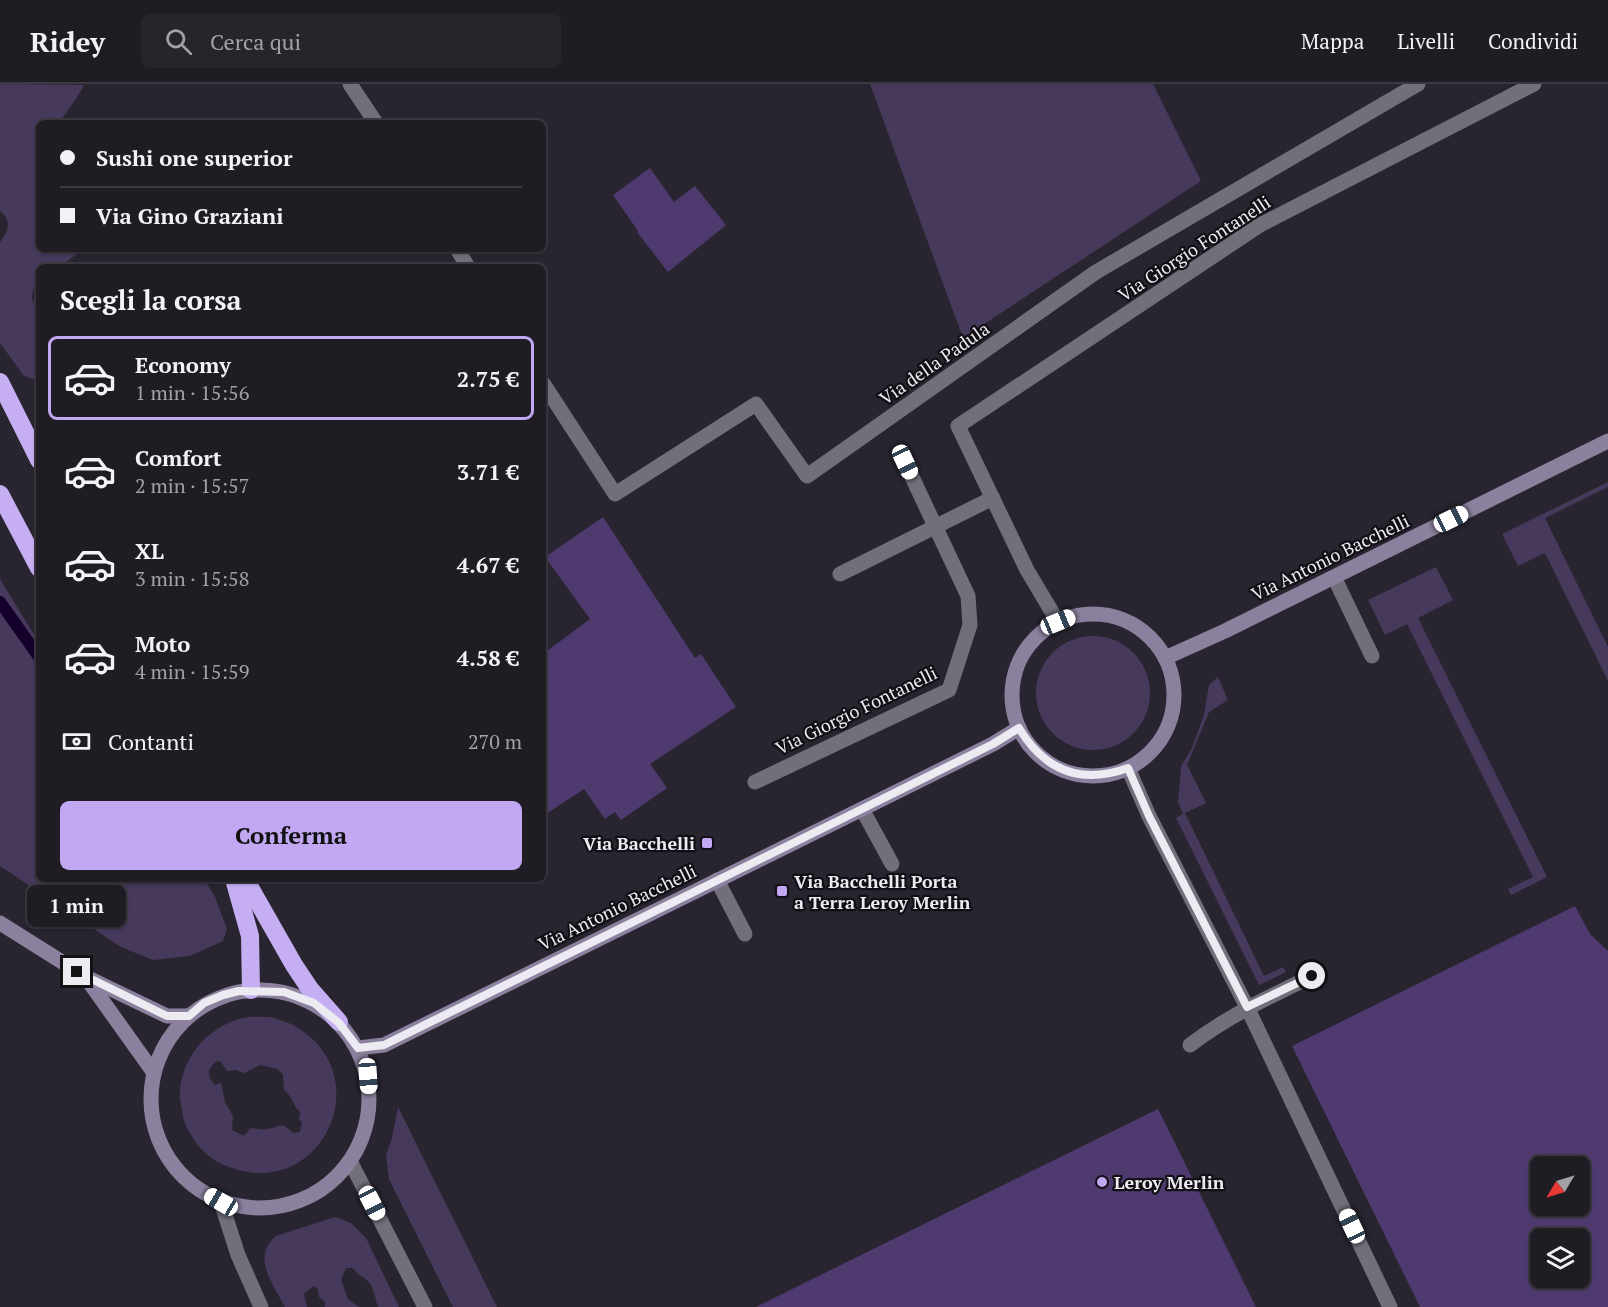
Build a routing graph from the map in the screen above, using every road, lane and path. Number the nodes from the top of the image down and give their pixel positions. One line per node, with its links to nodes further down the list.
1 (350, 84): 4 (street)
2 (1418, 84): 6 (street, Via della Padula)
3 (1534, 84): 11 (street, Via Giorgio Fontanelli)
4 (374, 120)
5 (0, 382): 8 (highway)
6 (546, 388)
7 (1608, 441): 15 (street, Via Antonio Bacchelli)
8 (36, 454)
9 (905, 462): 12 (street, Via Giorgio Fontanelli)
10 (0, 494): 13 (highway)
11 (993, 498): 12 (street); 16 (street, Via Giorgio Fontanelli)
12 (935, 526): 14 (street); 21 (street, Via Giorgio Fontanelli)
13 (36, 562)
14 (840, 574)
15 (1334, 577): 17 (street); 18 (street, Via Antonio Bacchelli)
16 (1058, 622): 18 (street); 19 (street)
17 (1372, 656)
18 (1165, 658): 20 (street)
19 (1019, 728): 20 (street); 22 (street, Via Antonio Bacchelli)
20 (1128, 768): 32 (street)
21 (755, 782)
22 (862, 809): 23 (street); 24 (street, Via Antonio Bacchelli)
23 (892, 864)
24 (717, 880): 28 (street); 36 (street, Via Antonio Bacchelli)
25 (235, 882): 31 (highway)
26 (246, 882): 34 (highway)
27 (0, 923): 30 (street)
28 (745, 934)
29 (1312, 976): 32 (street)
30 (86, 977): 33 (street); 37 (street)
31 (251, 990): 33 (street); 34 (street)
32 (1247, 1007): 35 (street); 42 (street)
33 (189, 1016): 37 (street)
34 (339, 1023): 36 (street)
35 (1190, 1045)
36 (358, 1048): 38 (street)
37 (154, 1073): 39 (street)
38 (350, 1161): 39 (street); 41 (street)
39 (221, 1202): 40 (street)
40 (261, 1307)
41 (425, 1307)
42 (1390, 1307)

